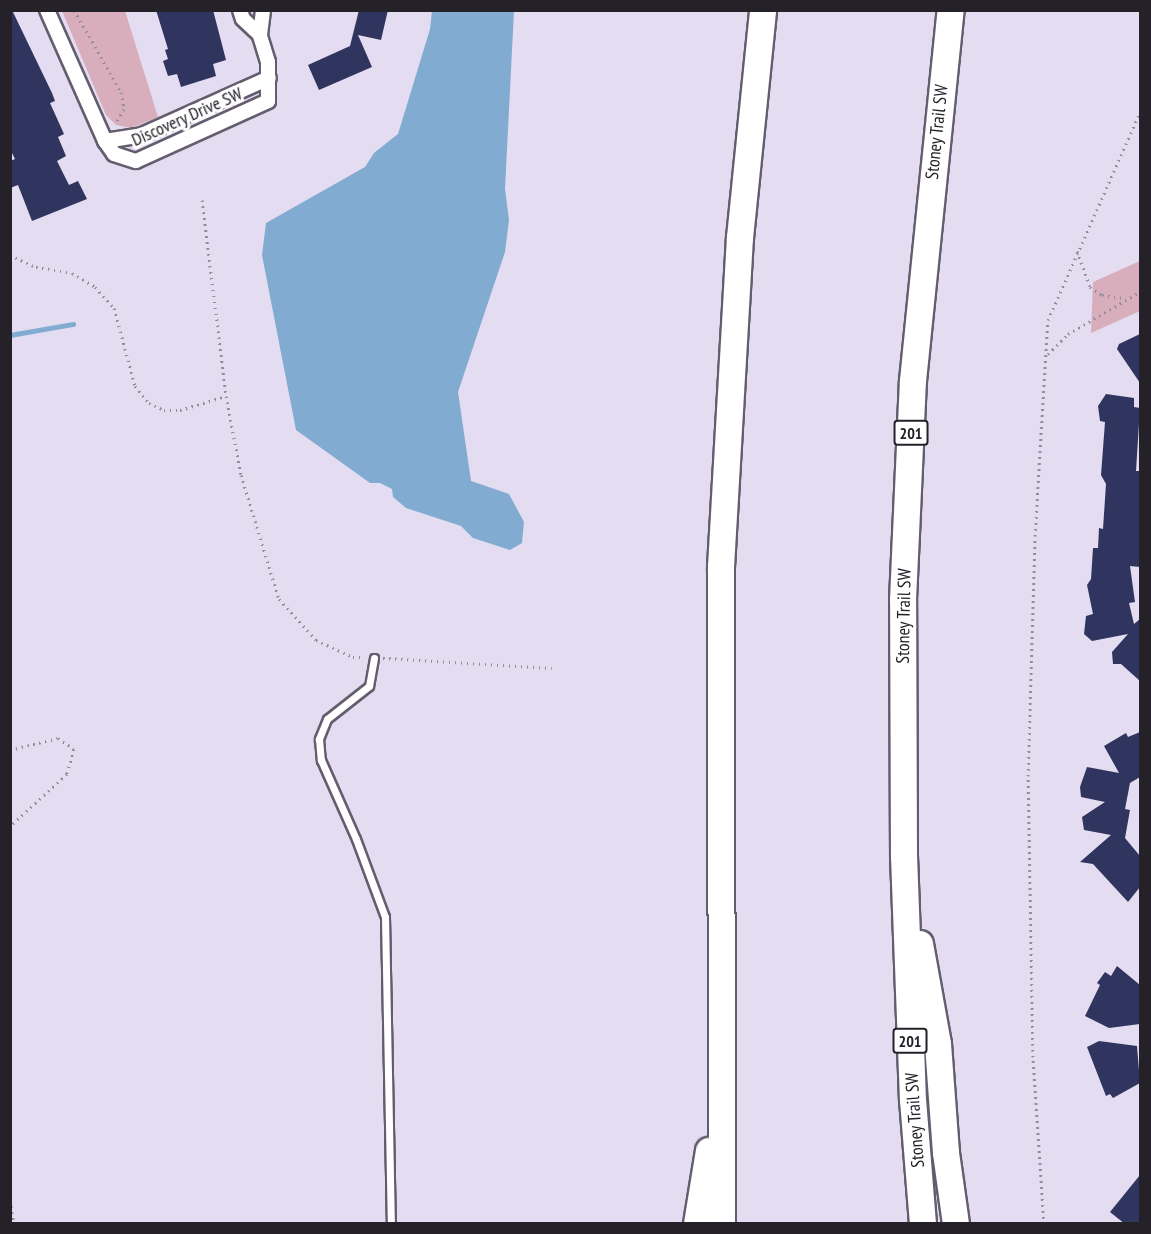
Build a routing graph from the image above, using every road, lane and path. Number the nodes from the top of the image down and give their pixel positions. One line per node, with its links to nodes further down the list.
1 (47, 10): 10 (street, Discovery Drive SW)
2 (74, 10): 10 (path)
3 (240, 10): 7 (street)
4 (263, 10): 7 (street, Discovery Drive SW)
5 (763, 10): 23 (highway)
6 (951, 10): 22 (highway, Stoney Trail SW / 201)
7 (261, 35): 8 (street, Discovery Drive SW)
8 (269, 78): 10 (street, Discovery Drive SW); 10 (street, Discovery Drive SW)
9 (1140, 112): 12 (path)
10 (105, 141)
11 (202, 201): 17 (path)
12 (1077, 251): 15 (path); 16 (path)
13 (10, 255): 17 (path)
14 (1140, 292): 15 (path)
15 (1125, 298): 16 (path)
16 (1046, 355): 31 (path)
17 (226, 396): 18 (path)
18 (374, 658): 19 (path); 26 (lane)
19 (552, 668)
20 (10, 750): 21 (path)
21 (10, 826)
22 (904, 857): 29 (highway, Stoney Trail SW / 201); 30 (highway)
23 (720, 1086): 27 (highway); 28 (highway)
24 (10, 1200): 25 (path)
25 (14, 1224)
26 (391, 1224)
27 (697, 1224)
28 (722, 1224)
29 (923, 1224)
30 (956, 1224)
31 (1044, 1224)

